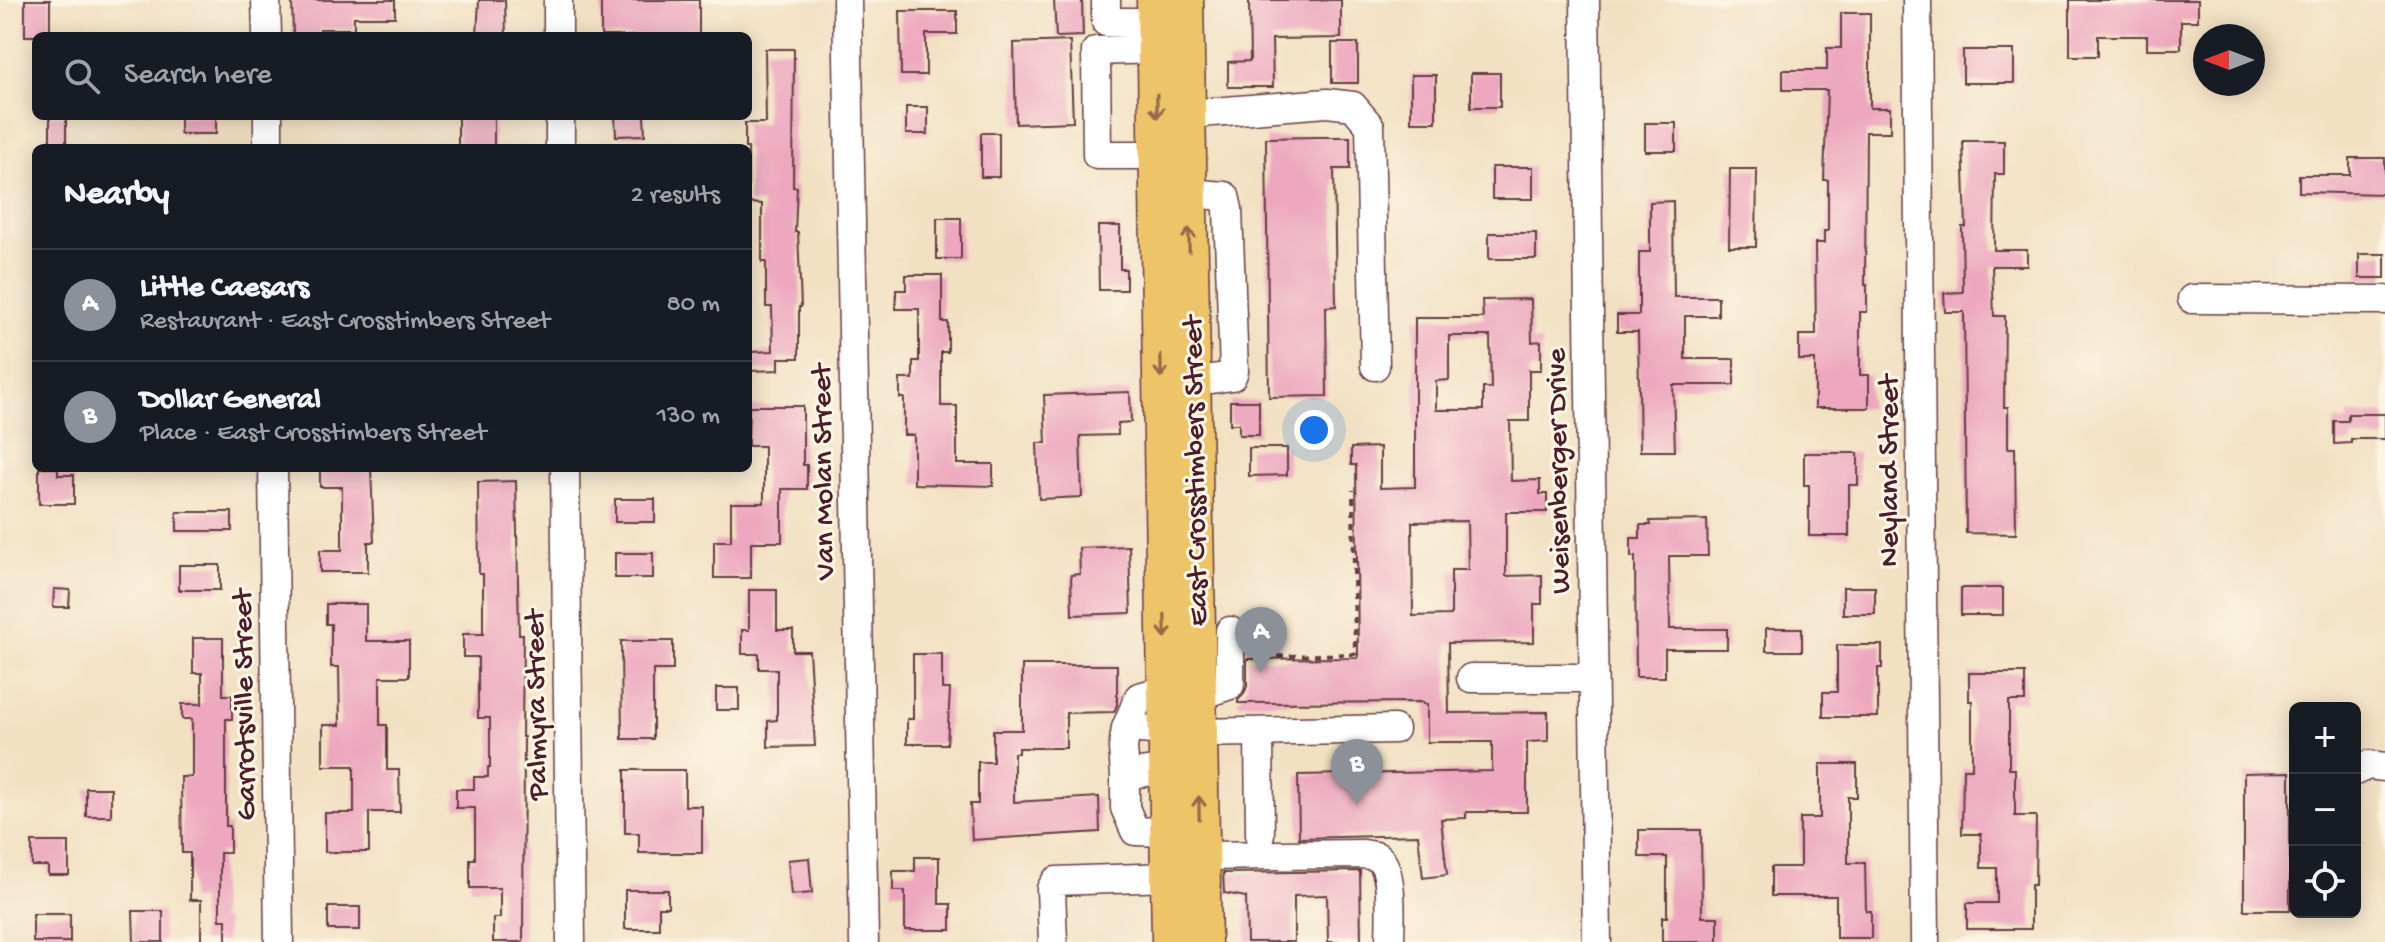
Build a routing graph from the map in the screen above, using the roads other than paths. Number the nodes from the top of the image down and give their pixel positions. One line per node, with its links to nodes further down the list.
1 (266, 0): 9 (street)
2 (558, 0): 10 (street)
3 (847, 0): 43 (street, Van Molan Street)
4 (1106, 0): 8 (street)
5 (1185, 0): 11 (main road, East Crosstimbers Street)
6 (1585, 0): 29 (street, Weisenberger Drive)
7 (1917, 0): 49 (street, Neyland Street)
8 (1155, 24): 16 (main road, East Crosstimbers Street, one-way to 16); 16 (street)
9 (267, 32)
10 (558, 32)
11 (1187, 114): 17 (main road, East Crosstimbers Street); 22 (street)
12 (268, 120): 14 (street)
13 (560, 120): 15 (street)
14 (268, 144)
15 (560, 144)
16 (1158, 155): 17 (main road, East Crosstimbers Street)
17 (1173, 194): 18 (street); 19 (main road, East Crosstimbers Street, one-way to 17); 24 (main road, East Crosstimbers Street, one-way to 24)
18 (1231, 295): 19 (street); 23 (street)
19 (1190, 297): 23 (main road, East Crosstimbers Street)
20 (2192, 299): 21 (street)
21 (2385, 300)
22 (1375, 366)
23 (1191, 382): 24 (main road, East Crosstimbers Street)
24 (1177, 443): 30 (main road, East Crosstimbers Street)
25 (273, 472): 41 (street, Garrotsville Street)
26 (565, 472): 42 (street, Palmyra Street)
27 (1230, 644): 30 (street)
28 (1471, 678): 29 (street)
29 (1593, 678): 48 (street, Weisenberger Drive)
30 (1182, 715): 32 (street); 35 (main road, East Crosstimbers Street); 36 (street); 39 (main road, East Crosstimbers Street, one-way to 30)
31 (1394, 729): 32 (street)
32 (1259, 732): 38 (street)
33 (2385, 767): 34 (street)
34 (2361, 768)
35 (1168, 769): 36 (street); 37 (main road, East Crosstimbers Street)
36 (1125, 775): 37 (street)
37 (1169, 832): 40 (main road, East Crosstimbers Street)
38 (1260, 834)
39 (1201, 856): 46 (main road, East Crosstimbers Street); 47 (street)
40 (1169, 877): 44 (street); 45 (main road, East Crosstimbers Street)
41 (279, 942)
42 (571, 942)
43 (864, 942)
44 (1053, 942)
45 (1170, 942)
46 (1203, 942)
47 (1390, 942)
48 (1597, 942)
49 (1925, 942)

